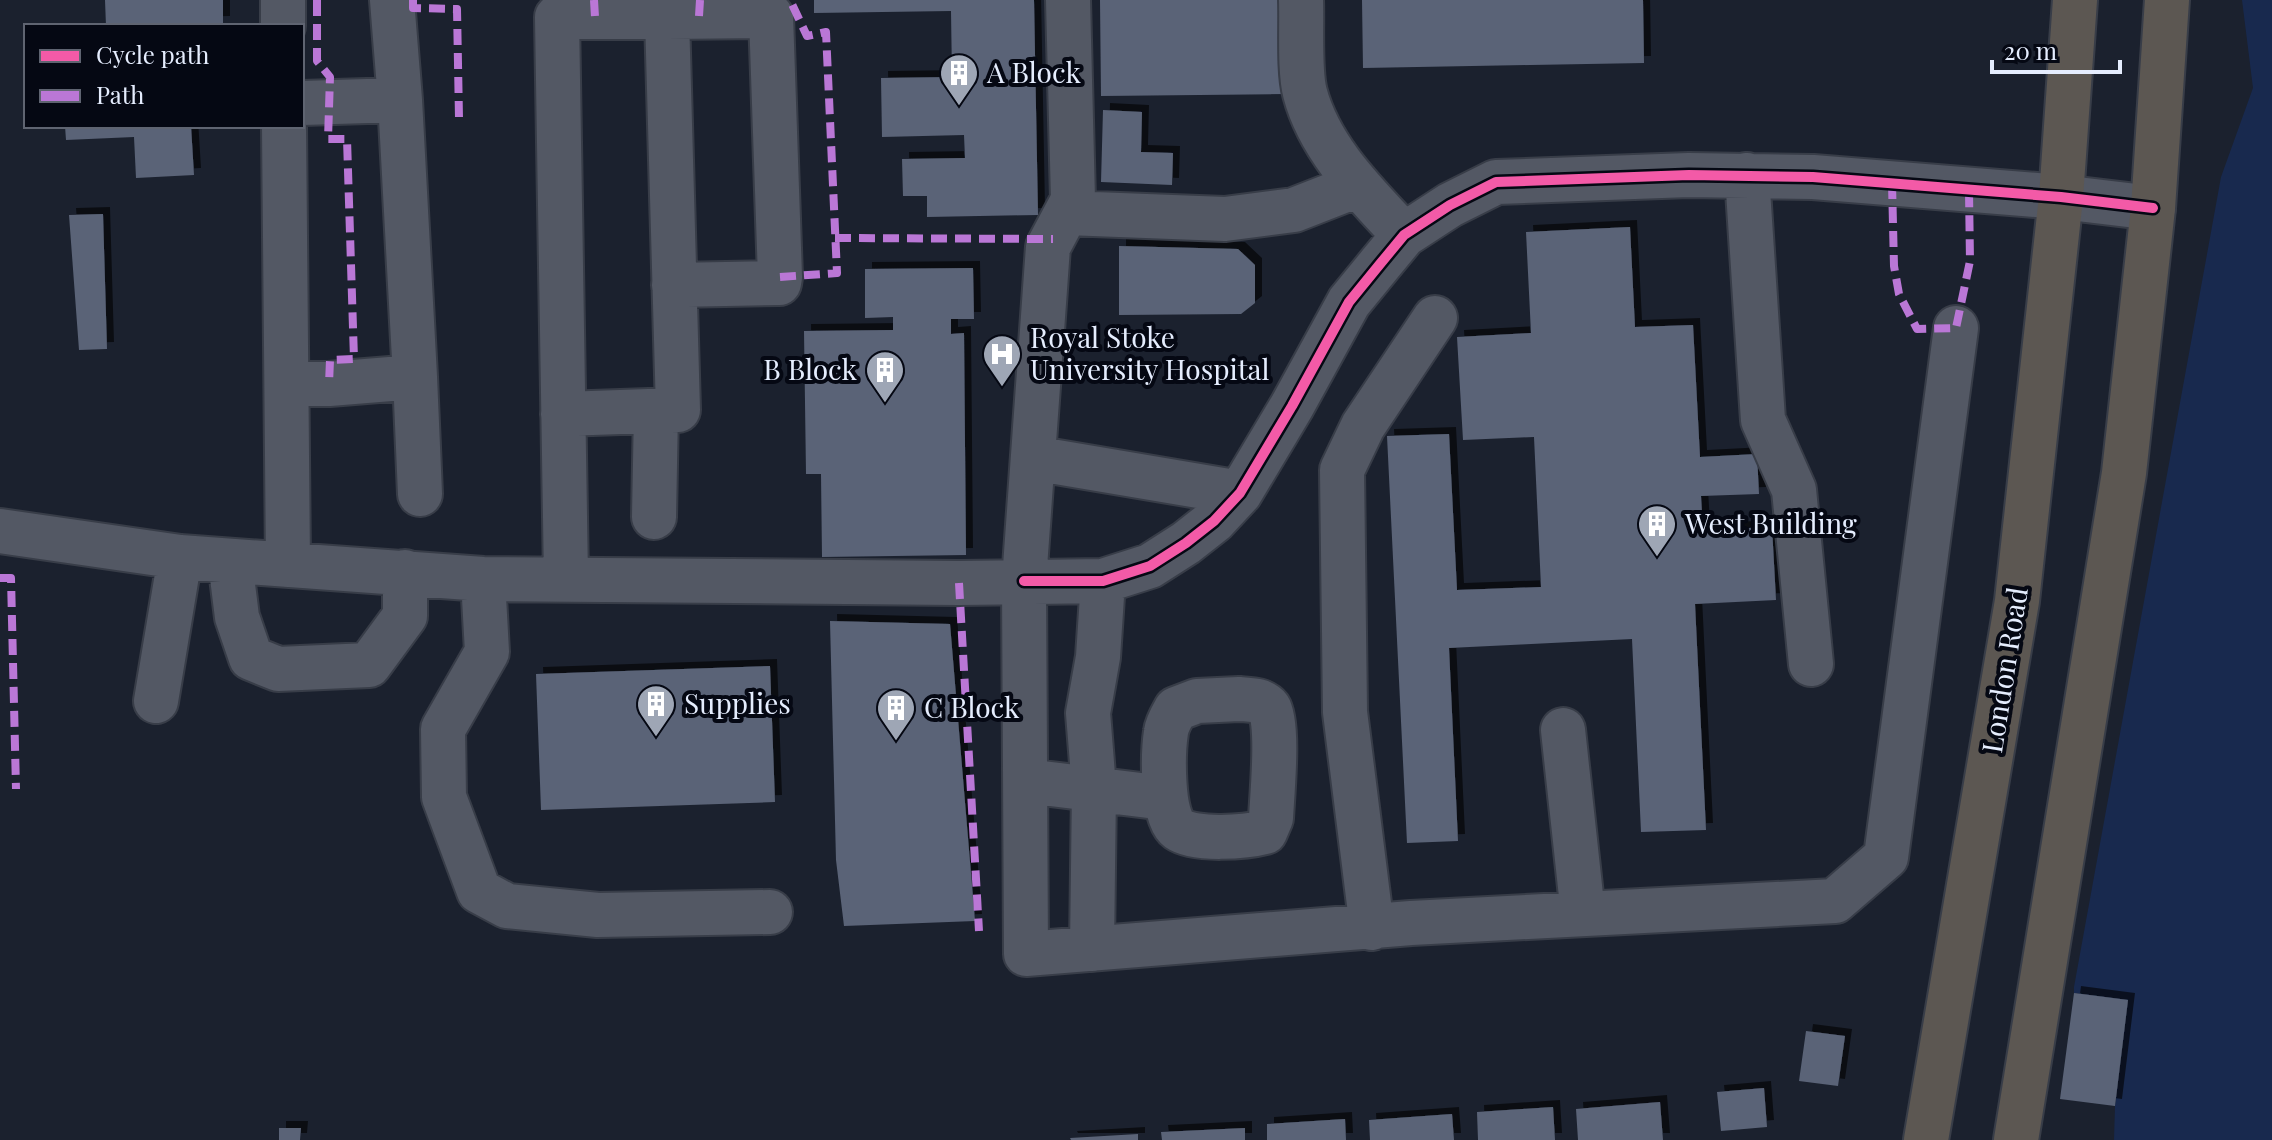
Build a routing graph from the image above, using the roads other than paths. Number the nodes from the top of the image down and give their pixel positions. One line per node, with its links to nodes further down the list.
1 (275, 0): 2 (street)
2 (283, 0): 9 (street)
3 (392, 0): 10 (street)
4 (1068, 0): 17 (street)
5 (1301, 0): 14 (street)
6 (2075, 0): 15 (highway, London Road)
7 (2167, 0): 16 (highway)
8 (667, 17): 19 (street); 19 (street); 25 (street)
9 (283, 24)
10 (400, 100): 11 (street); 22 (street)
11 (304, 103)
12 (284, 128): 23 (street)
13 (1747, 175): 15 (street); 18 (street); 39 (street)
14 (1358, 185): 17 (street); 18 (street)
15 (2061, 197): 16 (street); 49 (highway, London Road)
16 (2153, 208): 50 (highway)
17 (1067, 213): 26 (street)
18 (1404, 235): 27 (street)
19 (674, 285): 24 (street)
20 (1435, 318): 47 (street)
21 (1956, 328): 46 (street)
22 (415, 377): 23 (street); 28 (street)
23 (287, 384): 33 (street)
24 (656, 411): 25 (street); 29 (street)
25 (563, 414): 36 (street)
26 (1033, 458): 27 (street); 37 (street)
27 (1240, 493): 38 (street)
28 (420, 494)
29 (654, 517)
30 (0, 531): 31 (street)
31 (180, 557): 32 (street); 40 (street)
32 (230, 561): 33 (street); 34 (street)
33 (288, 565): 34 (street)
34 (405, 572): 35 (street)
35 (483, 579): 36 (street); 45 (street)
36 (566, 579): 37 (street)
37 (1024, 581): 38 (street); 42 (street)
38 (1103, 581): 43 (street)
39 (1811, 664)
40 (156, 701)
41 (1563, 730): 46 (street)
42 (1026, 781): 43 (street); 48 (street)
43 (1094, 788): 44 (street); 48 (street)
44 (1165, 798)
45 (770, 912)
46 (1583, 914): 47 (street)
47 (1372, 928): 48 (street)
48 (1092, 949)
49 (1926, 1140)
50 (2016, 1140)

